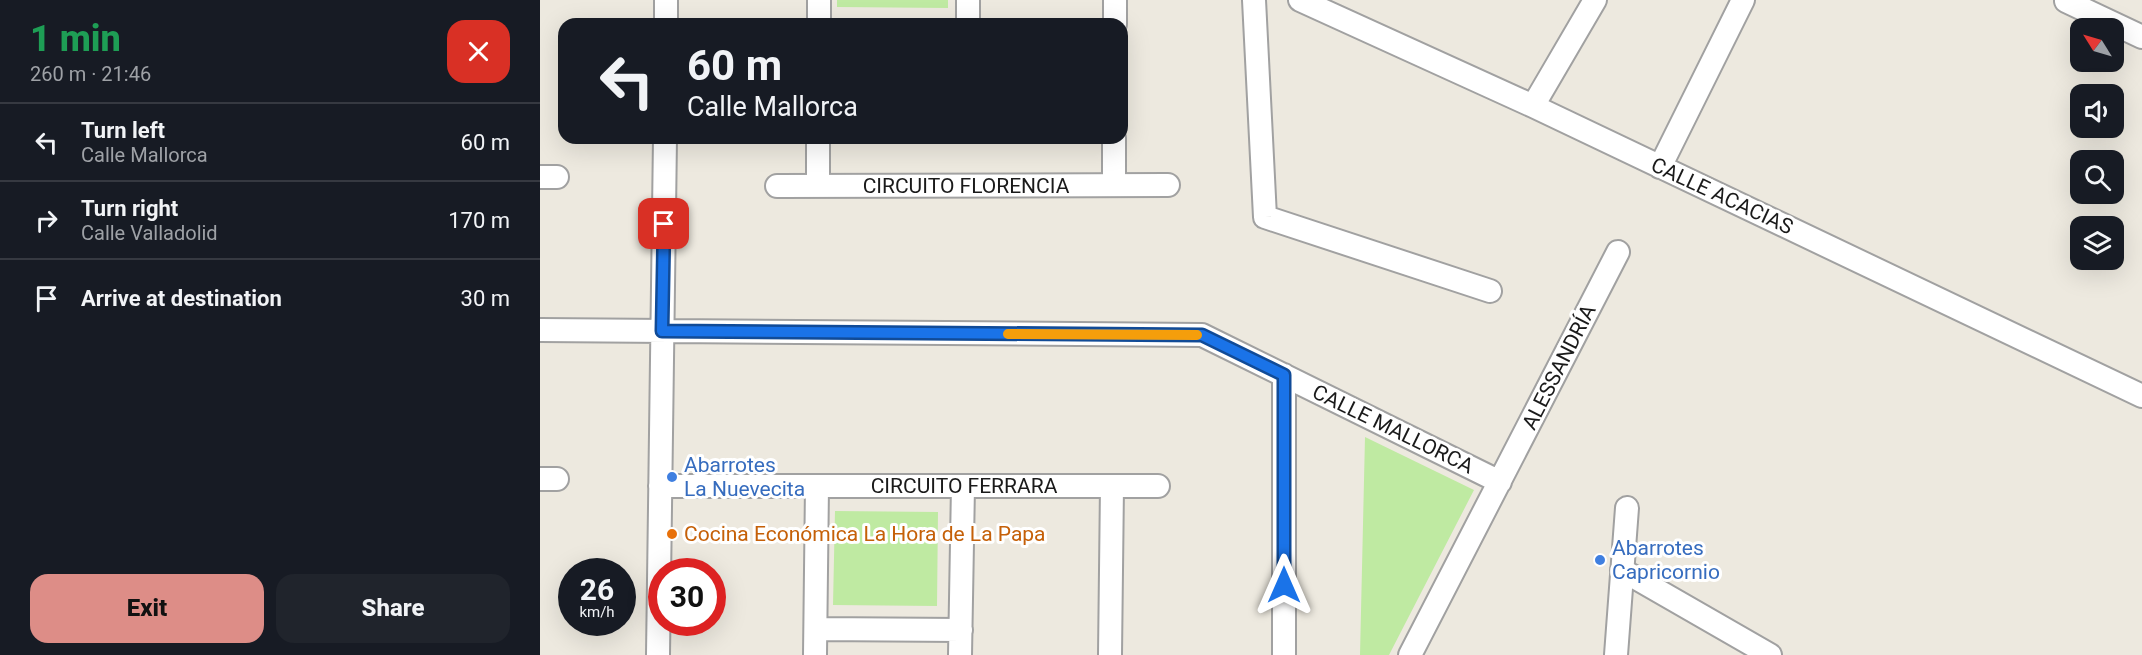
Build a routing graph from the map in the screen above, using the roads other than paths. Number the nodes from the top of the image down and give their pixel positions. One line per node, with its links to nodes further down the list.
1 (666, 0): 10 (street)
2 (819, 0): 11 (street)
3 (968, 0): 12 (street)
4 (1115, 0): 13 (street)
5 (1254, 0): 25 (street)
6 (1300, 0): 15 (street, CALLE ACACIAS)
7 (1595, 0): 15 (street)
8 (1743, 0): 19 (street)
9 (2066, 1): 14 (street)
10 (666, 18)
11 (819, 18)
12 (968, 18)
13 (1115, 18)
14 (2142, 37)
15 (1533, 106): 19 (street, CALLE ACACIAS)
16 (665, 144): 27 (street)
17 (818, 144): 23 (street)
18 (1114, 144): 20 (street)
19 (1660, 167): 29 (street, CALLE ACACIAS)
20 (1114, 185): 21 (street, CIRCUITO FLORENCIA); 23 (street, CIRCUITO FLORENCIA)
21 (1168, 185)
22 (777, 186): 23 (street, CIRCUITO FLORENCIA)
23 (818, 186)
24 (1618, 252): 30 (street, ALESSANDRÍA)
25 (1490, 291)
26 (540, 330): 27 (street, CALLE MALLORCA)
27 (662, 331): 28 (street, CALLE MALLORCA); 31 (street)
28 (1284, 375): 30 (street, CALLE MALLORCA); 44 (street)
29 (2142, 396)
30 (1500, 482): 45 (street, ALESSANDRÍA)
31 (660, 486): 32 (street, CIRCUITO FERRARA); 40 (street)
32 (817, 486): 33 (street, CIRCUITO FERRARA); 38 (street)
33 (963, 486): 34 (street, CIRCUITO FERRARA); 39 (street)
34 (1112, 486): 35 (street, CIRCUITO FERRARA); 43 (street)
35 (1158, 486)
36 (1627, 508): 37 (street)
37 (1623, 570): 46 (street); 47 (street)
38 (816, 629): 39 (street); 41 (street)
39 (961, 630): 42 (street)
40 (658, 655)
41 (815, 655)
42 (960, 655)
43 (1110, 655)
44 (1284, 655)
45 (1410, 655)
46 (1616, 655)
47 (1770, 655)

